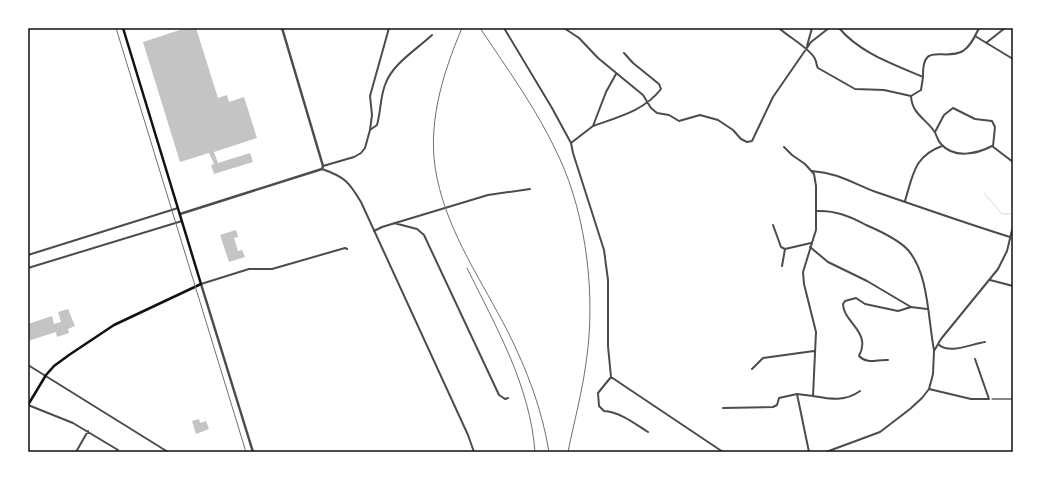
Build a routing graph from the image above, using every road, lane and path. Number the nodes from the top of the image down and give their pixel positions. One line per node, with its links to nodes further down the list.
1 (123, 28): 34 (main road)
2 (282, 28): 30 (street)
3 (389, 28): 23 (street)
4 (504, 28): 25 (street)
5 (564, 28): 18 (street)
6 (779, 28): 15 (street)
7 (812, 28): 15 (street)
8 (830, 28): 15 (street)
9 (839, 28): 19 (street)
10 (979, 28): 13 (street)
11 (1005, 28): 14 (street)
12 (432, 35): 23 (street)
13 (975, 36): 14 (street); 19 (street)
14 (986, 43): 17 (street)
15 (806, 50): 20 (street); 21 (street)
16 (624, 53): 21 (street)
17 (1013, 59)
18 (616, 73): 21 (street); 22 (street)
19 (923, 77): 20 (street)
20 (911, 96): 24 (street)
21 (647, 103): 22 (street)
22 (593, 126): 25 (street)
23 (370, 130): 30 (street)
24 (935, 132): 26 (street); 27 (street)
25 (571, 143): 64 (street)
26 (942, 146): 27 (street); 33 (street)
27 (992, 146): 29 (street)
28 (784, 147): 31 (street)
29 (1013, 162)
30 (323, 167): 36 (street); 41 (street)
31 (811, 171): 33 (street); 35 (street)
32 (530, 189): 38 (street)
33 (905, 201): 42 (street)
34 (178, 208): 36 (main road); 47 (street)
35 (816, 211): 43 (street); 54 (street)
36 (180, 214): 37 (main road)
37 (182, 221): 49 (street); 51 (main road)
38 (394, 223): 41 (street); 69 (street)
39 (773, 225): 46 (street)
40 (1013, 226): 42 (street)
41 (374, 231): 80 (street)
42 (1010, 237): 50 (street)
43 (811, 244): 44 (street); 46 (street)
44 (810, 247): 53 (street); 57 (street)
45 (347, 249): 51 (street)
46 (785, 249): 48 (street)
47 (28, 255)
48 (782, 266)
49 (28, 268)
50 (990, 280): 52 (street); 56 (street)
51 (201, 284): 63 (main road); 79 (street)
52 (1013, 286)
53 (911, 306): 54 (street); 59 (street)
54 (927, 309): 58 (street)
55 (985, 342): 56 (street)
56 (938, 344): 58 (street)
57 (814, 351): 62 (street); 68 (street)
58 (934, 351): 65 (street)
59 (888, 360)
60 (975, 360): 70 (street)
61 (28, 365): 63 (street)
62 (752, 369)
63 (46, 375): 72 (main road); 78 (street)
64 (611, 377): 75 (street); 81 (street)
65 (929, 389): 70 (street); 83 (street)
66 (860, 391): 68 (street)
67 (797, 394): 68 (street); 73 (street); 82 (street)
68 (813, 396)
69 (508, 398)
70 (990, 398): 71 (path)
71 (1013, 399)
72 (28, 405): 74 (street)
73 (723, 408)
74 (88, 431): 76 (street); 77 (street)
75 (648, 432)
76 (76, 452)
77 (117, 452)
78 (168, 452)
79 (253, 452)
80 (474, 452)
81 (723, 452)
82 (809, 452)
83 (826, 452)

